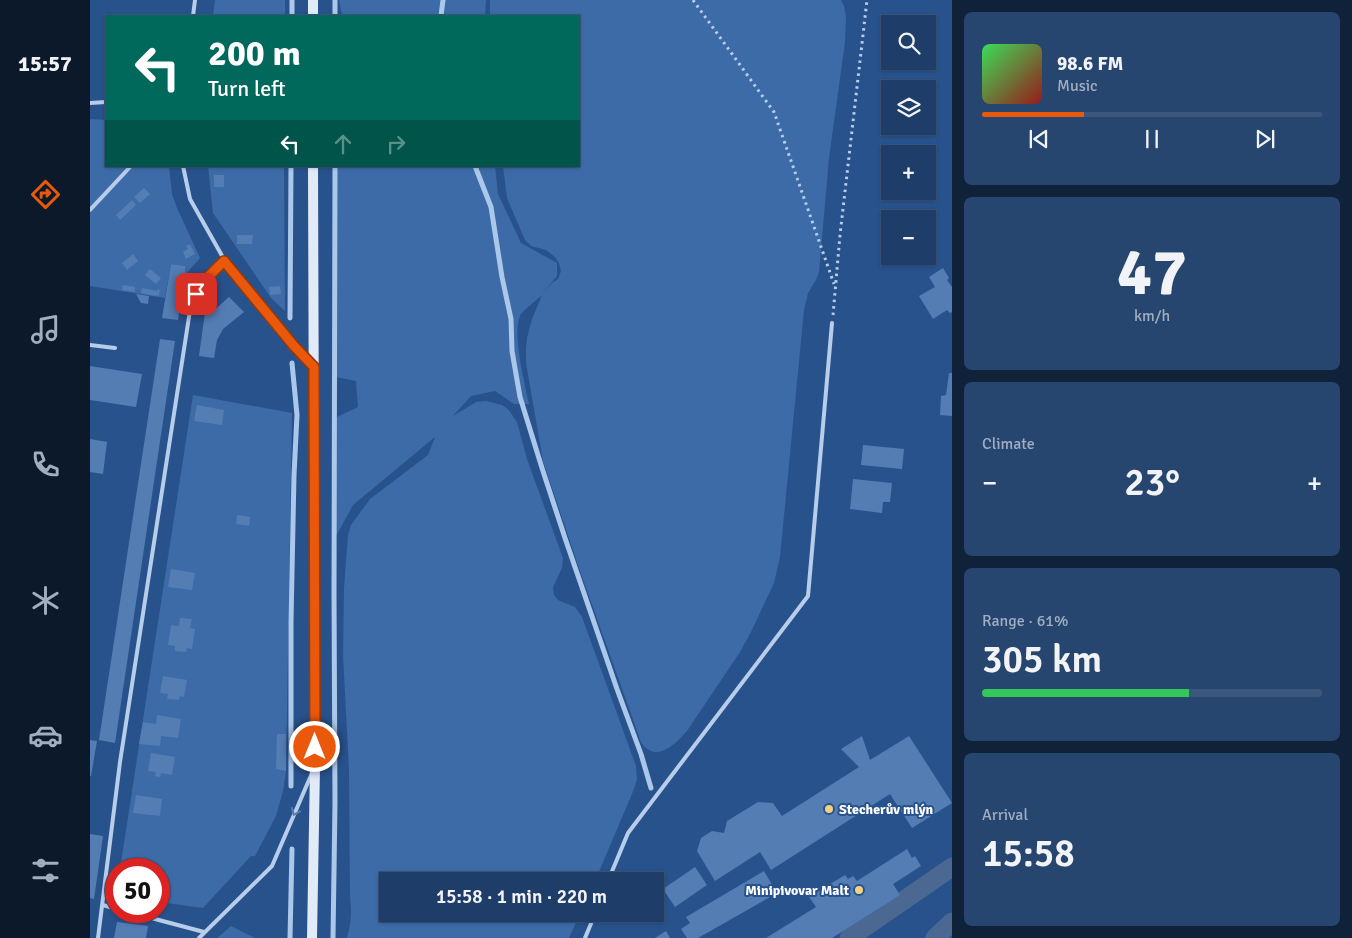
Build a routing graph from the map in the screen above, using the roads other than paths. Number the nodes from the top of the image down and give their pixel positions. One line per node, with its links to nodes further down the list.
1 (195, 0): 3 (lane)
2 (313, 0): 4 (main road)
3 (193, 15)
4 (313, 15)
5 (105, 102): 6 (lane)
6 (90, 103)
7 (130, 167): 10 (lane)
8 (183, 167): 11 (lane)
9 (313, 167): 15 (main road)
10 (90, 210)
11 (224, 261): 15 (lane); 18 (lane)
12 (832, 323): 17 (lane)
13 (90, 345): 14 (lane)
14 (115, 348)
15 (314, 367): 16 (main road)
16 (315, 767): 21 (lane, one-way to 21); 24 (main road)
17 (612, 872)
18 (103, 905): 22 (lane)
19 (592, 922): 25 (lane)
20 (170, 923): 21 (lane)
21 (204, 932): 23 (lane)
22 (98, 938)
23 (199, 938)
24 (312, 938)
25 (585, 938)

